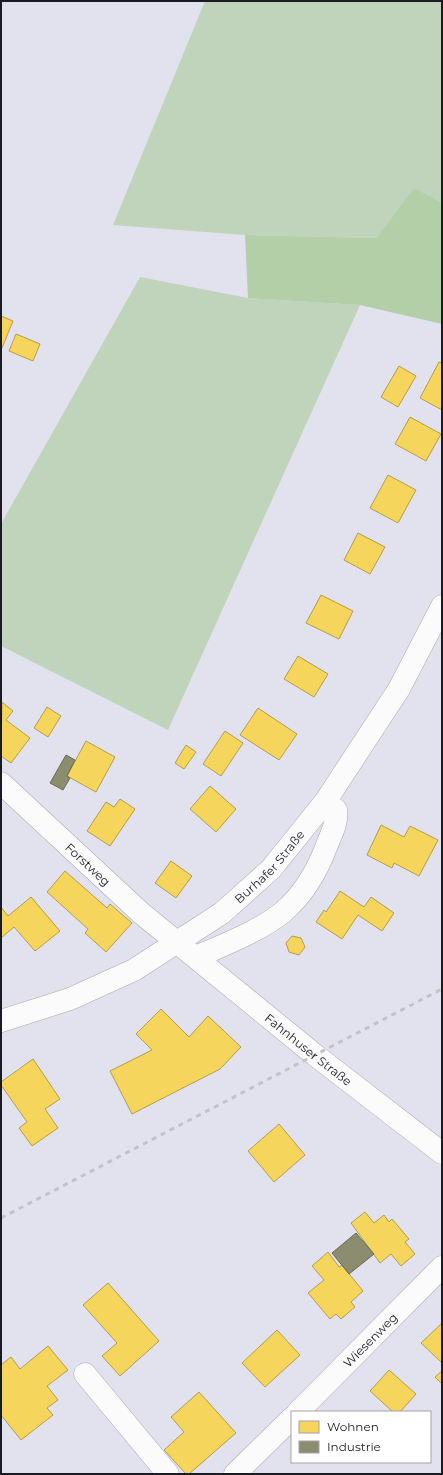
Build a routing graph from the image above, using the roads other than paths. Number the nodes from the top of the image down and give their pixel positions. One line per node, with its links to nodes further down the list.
1 (442, 606): 3 (street, Burhafer Straße)
2 (1, 783): 4 (street, Forstweg)
3 (325, 802): 4 (street, Burhafer Straße); 5 (street)
4 (178, 943): 5 (street, Fahnhuser Straße); 6 (street, Burhafer Straße)
5 (196, 957): 7 (street, Fahnhuser Straße)
6 (1, 1021)
7 (442, 1153)
8 (442, 1267): 10 (street, Wiesenweg)
9 (85, 1374): 12 (street)
10 (299, 1411)
11 (291, 1419): 13 (street)
12 (168, 1474)
13 (235, 1474)

